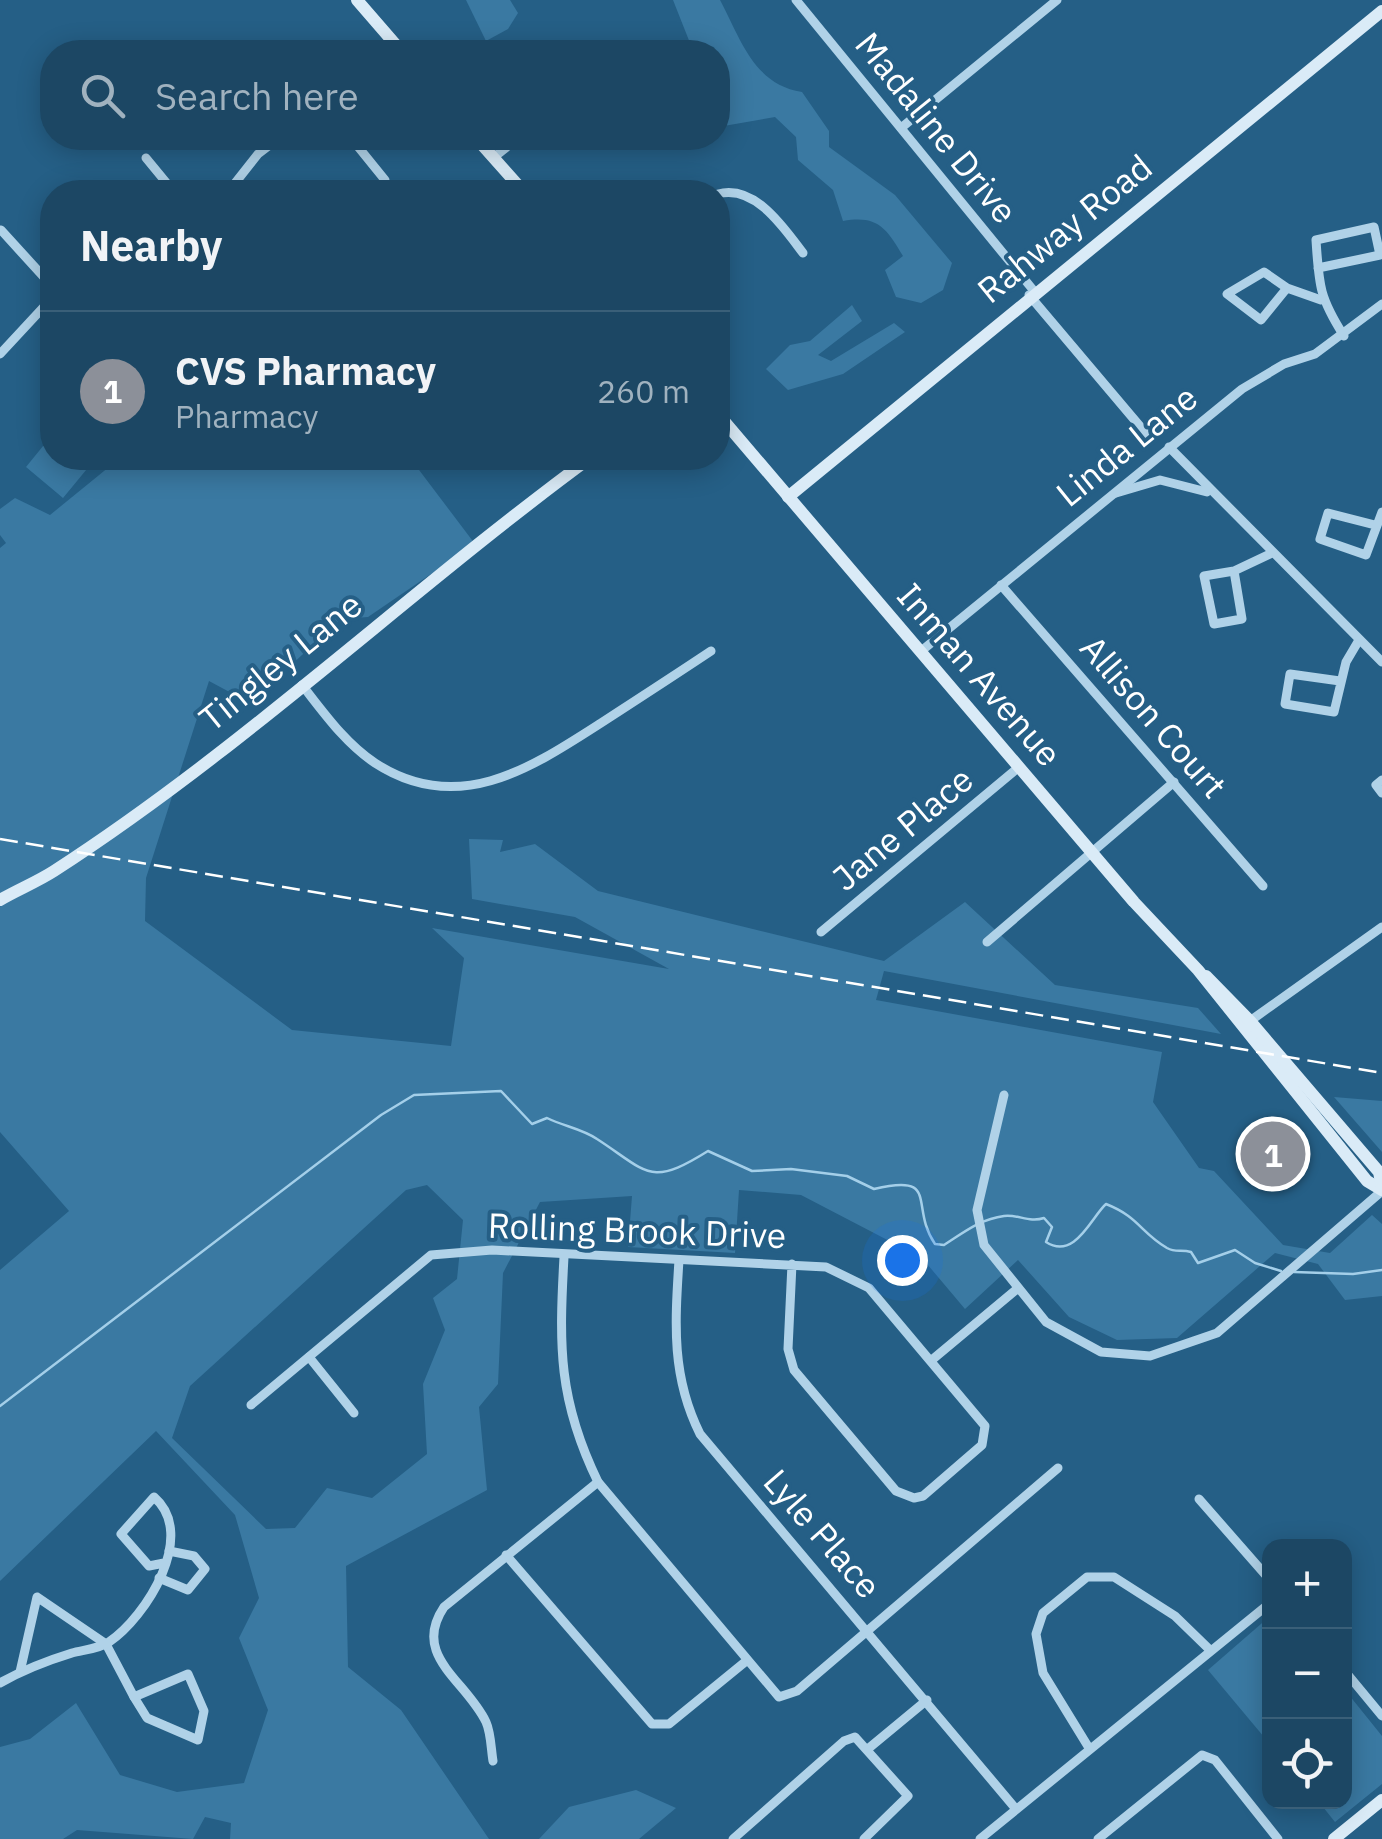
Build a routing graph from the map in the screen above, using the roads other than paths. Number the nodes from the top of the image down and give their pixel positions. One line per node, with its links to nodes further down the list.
1 (378, 0): 4 (street)
2 (796, 0): 7 (street, Madaline Drive)
3 (1057, 0): 7 (street)
4 (361, 5): 6 (street)
5 (1382, 11): 24 (street, Rahway Road)
6 (387, 40)
7 (901, 128): 24 (street, Madaline Drive)
8 (263, 150): 15 (street)
9 (360, 150): 16 (street)
10 (487, 150): 13 (street)
11 (504, 150): 13 (street)
12 (146, 158): 14 (street)
13 (494, 158): 17 (street)
14 (164, 180)
15 (237, 180)
16 (385, 180)
17 (513, 180)
18 (730, 193): 20 (street)
19 (1, 230): 22 (street)
20 (804, 253)
21 (1318, 268): 21 (street); 25 (street)
22 (40, 273)
23 (1287, 288): 23 (street); 25 (street)
24 (1031, 293): 31 (street, Madaline Drive); 35 (street, Rahway Road)
25 (1321, 300): 28 (street)
26 (1382, 304): 28 (street, Linda Lane)
27 (40, 311): 29 (street)
28 (1344, 336): 32 (street, Linda Lane)
29 (0, 354)
30 (730, 428): 35 (street, Inman Avenue)
31 (1149, 437)
32 (1168, 447): 34 (street, Linda Lane); 37 (street)
33 (574, 470): 47 (street, Tingley Lane)
34 (1109, 496): 37 (street); 41 (street, Linda Lane)
35 (788, 497): 44 (street, Inman Avenue)
36 (1382, 512): 38 (street)
37 (1234, 516): 39 (street)
38 (1375, 524): 38 (street)
39 (1272, 553): 40 (street); 42 (street)
40 (1234, 571): 40 (street)
41 (1000, 585): 44 (street, Linda Lane); 50 (street, Allison Court)
42 (1360, 640): 45 (street); 46 (street)
43 (712, 651): 47 (street)
44 (920, 652): 48 (street, Inman Avenue)
45 (1382, 662)
46 (1340, 681): 46 (street)
47 (302, 684): 54 (street, Tingley Lane)
48 (1019, 768): 52 (street, Inman Avenue); 56 (street, Jane Place)
49 (1382, 780): 51 (street)
50 (1174, 782): 52 (street); 53 (street, Allison Court)
51 (1382, 793)
52 (1091, 852): 57 (street); 58 (street, Inman Avenue)
53 (1263, 886)
54 (0, 900)
55 (1382, 927): 59 (street)
56 (822, 932)
57 (987, 942)
58 (1198, 970): 59 (street, Inman Avenue); 61 (street, Inman Avenue)
59 (1250, 1021): 61 (street, Inman Avenue)
60 (1004, 1096): 65 (street)
61 (1382, 1189): 65 (street)
62 (564, 1257): 63 (street, Rolling Brook Drive); 66 (street, Rolling Brook Drive); 71 (street)
63 (680, 1260): 64 (street, Rolling Brook Drive); 79 (street, Lyle Place)
64 (792, 1264): 67 (street, Rolling Brook Drive); 67 (street, Rolling Brook Drive)
65 (1017, 1289): 67 (street)
66 (310, 1357): 68 (street, Rolling Brook Drive); 69 (street)
67 (933, 1359)
68 (251, 1405)
69 (354, 1414)
70 (1058, 1468): 79 (street)
71 (598, 1482): 74 (street); 82 (street)
72 (1199, 1499): 76 (street)
73 (169, 1551): 75 (street); 75 (street); 77 (street)
74 (506, 1555): 82 (street); 91 (street)
75 (164, 1563): 77 (street)
76 (1262, 1571)
77 (160, 1578): 80 (street)
78 (1262, 1609): 81 (street)
79 (868, 1630): 82 (street); 87 (street, Lyle Place)
80 (106, 1644): 83 (street); 83 (street); 86 (street)
81 (1210, 1650): 90 (street); 90 (street)
82 (745, 1662)
83 (20, 1672): 85 (street)
84 (1352, 1680): 88 (street)
85 (0, 1683)
86 (134, 1697): 86 (street)
87 (926, 1700): 89 (street); 93 (street, Lyle Place)
88 (1382, 1716)
89 (869, 1748): 94 (street); 95 (street)
90 (1089, 1748): 93 (street)
91 (493, 1761)
92 (1382, 1800): 99 (street)
93 (1016, 1809): 96 (street)
94 (733, 1839)
95 (864, 1839)
96 (980, 1839)
97 (1098, 1839): 98 (street)
98 (1278, 1839)
99 (1334, 1839)

